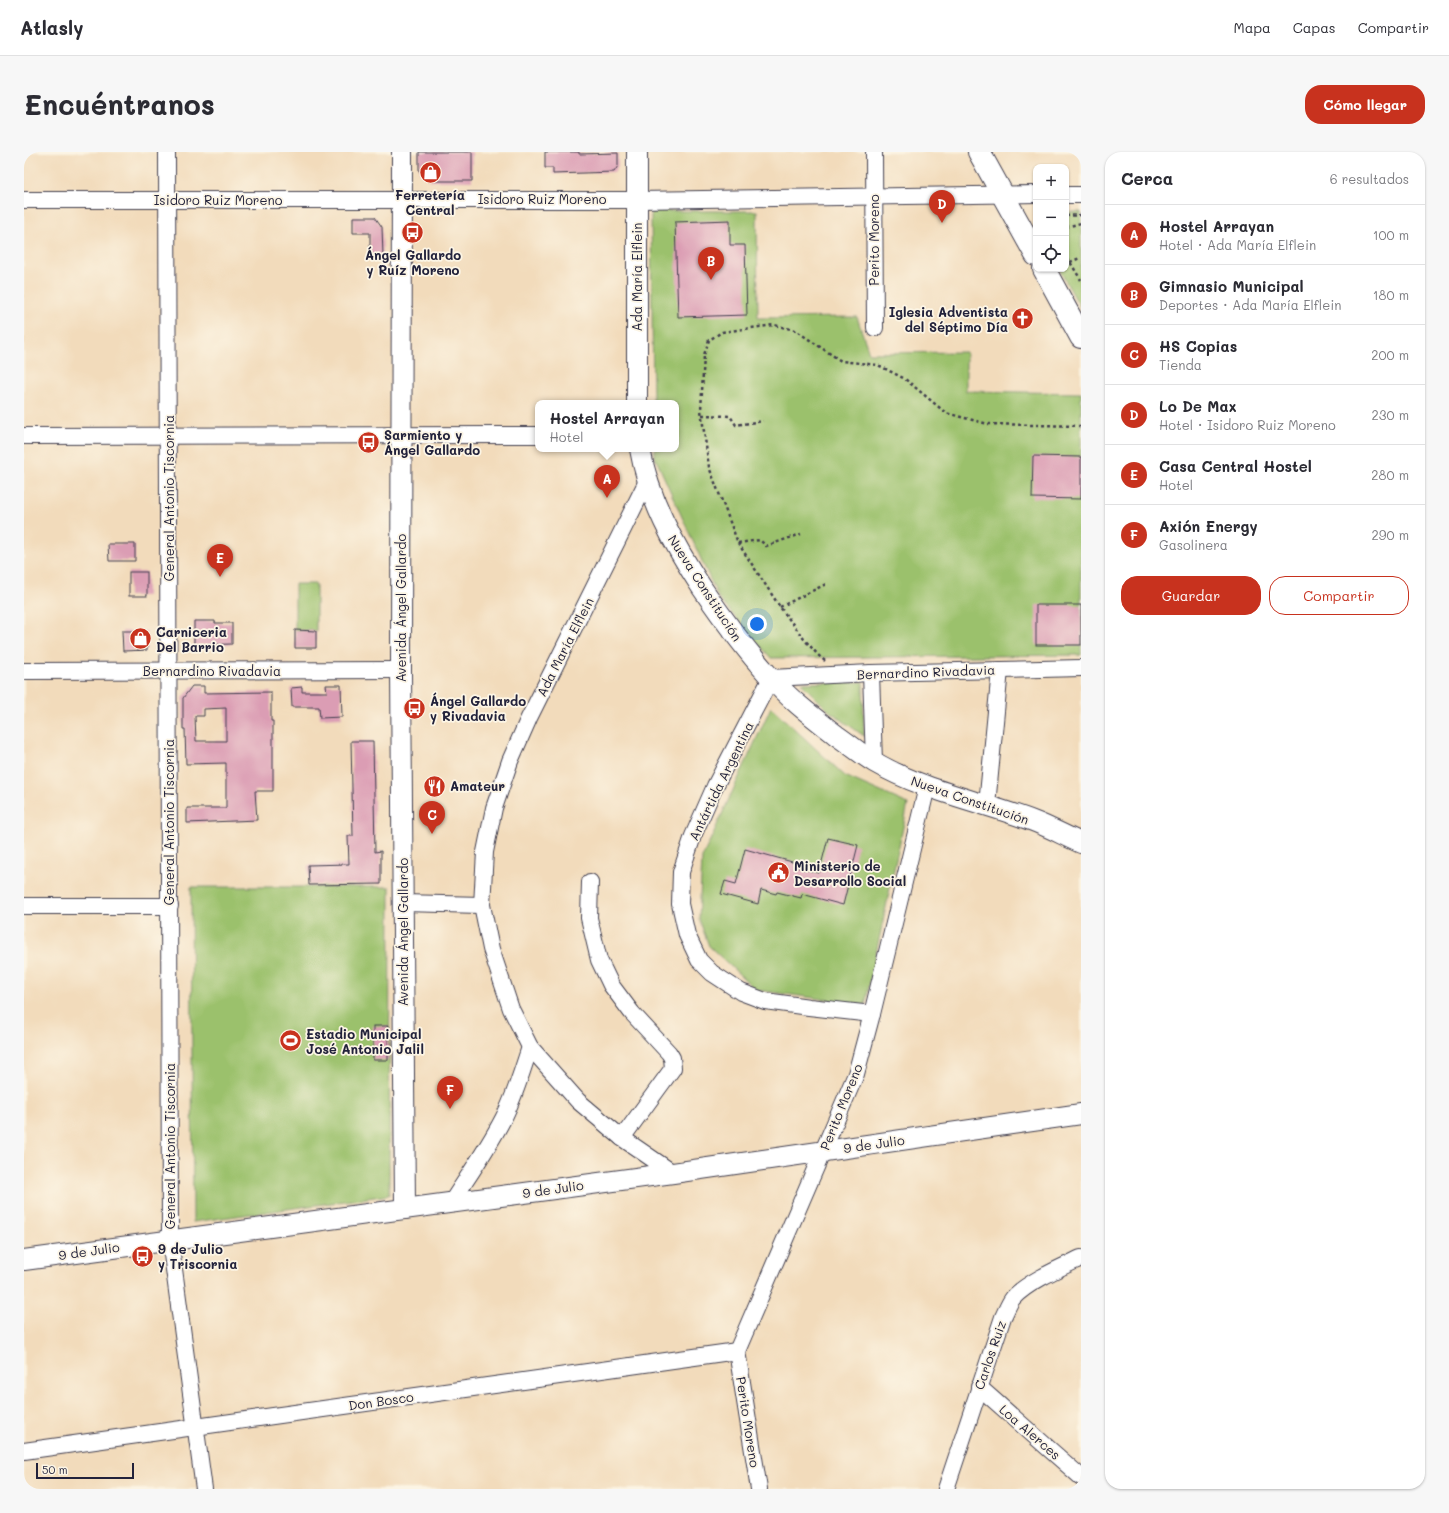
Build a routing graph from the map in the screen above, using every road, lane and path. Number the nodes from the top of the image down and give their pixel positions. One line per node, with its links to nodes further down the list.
1 (167, 152): 13 (street, General Antonio Tiscornia)
2 (402, 152): 11 (street, Avenida Ángel Gallardo)
3 (637, 152): 14 (street, Ada María Elflein)
4 (874, 152): 10 (street, Perito Moreno)
5 (979, 152): 6 (main road)
6 (1002, 194): 7 (street, Isidoro Ruiz Moreno); 10 (street, Isidoro Ruiz Moreno); 19 (main road)
7 (1033, 194)
8 (1069, 195): 9 (street)
9 (1081, 195)
10 (874, 197): 14 (street, Isidoro Ruiz Moreno); 24 (street, Perito Moreno)
11 (402, 199): 13 (street, Isidoro Ruiz Moreno); 14 (street, Isidoro Ruiz Moreno); 30 (street, Avenida Ángel Gallardo)
12 (24, 200): 13 (street, Isidoro Ruiz Moreno)
13 (168, 200): 33 (street, General Antonio Tiscornia)
14 (637, 200): 26 (street, Ada María Elflein)
15 (1069, 216): 16 (path)
16 (1081, 216)
17 (1081, 223): 18 (path)
18 (1069, 226)
19 (1033, 250)
20 (1080, 258): 21 (path)
21 (1070, 262): 23 (path)
22 (1046, 272): 25 (main road)
23 (1081, 280)
24 (875, 328)
25 (1081, 337)
26 (637, 400)
27 (702, 415): 28 (path); 29 (path); 37 (path)
28 (763, 421)
29 (1081, 426)
30 (401, 435): 31 (street); 33 (street); 41 (street, Avenida Ángel Gallardo)
31 (535, 435)
32 (24, 436): 33 (street)
33 (169, 436): 44 (street, General Antonio Tiscornia)
34 (640, 452): 35 (street, Nueva Constitución)
35 (647, 481): 47 (street, Nueva Constitución); 54 (street, Ada María Elflein)
36 (801, 534): 37 (path)
37 (738, 543): 39 (path)
38 (826, 584): 39 (path)
39 (780, 608): 46 (path)
40 (1081, 668): 42 (street, Bernardino Rivadavia)
41 (401, 670): 44 (street, Bernardino Rivadavia); 53 (street, Avenida Ángel Gallardo)
42 (1000, 670): 45 (street, Bernardino Rivadavia); 50 (street)
43 (24, 671): 44 (street, Bernardino Rivadavia)
44 (168, 671): 56 (street, General Antonio Tiscornia)
45 (871, 673): 46 (street, Bernardino Rivadavia); 48 (street)
46 (841, 674): 47 (street, Bernardino Rivadavia)
47 (771, 678): 48 (street, Nueva Constitución); 57 (street, Antártida Argentina)
48 (874, 762): 49 (street, Nueva Constitución)
49 (927, 787): 50 (street, Nueva Constitución); 57 (street, Perito Moreno)
50 (987, 806): 51 (street, Nueva Constitución)
51 (1081, 843)
52 (590, 882): 60 (street)
53 (403, 903): 54 (street); 64 (street, Avenida Ángel Gallardo)
54 (482, 905): 58 (street, Ada María Elflein)
55 (24, 906): 56 (street)
56 (170, 906): 65 (street, General Antonio Tiscornia)
57 (872, 1014): 61 (street, Perito Moreno)
58 (530, 1047): 60 (street, Ada María Elflein); 63 (street)
59 (1081, 1114): 61 (street, 9 de Julio)
60 (622, 1138): 62 (street, Ada María Elflein)
61 (823, 1151): 62 (street, 9 de Julio); 68 (street, Perito Moreno)
62 (673, 1174): 63 (street, 9 de Julio)
63 (451, 1203): 64 (street, 9 de Julio)
64 (405, 1209): 65 (street, 9 de Julio)
65 (170, 1240): 67 (street, 9 de Julio); 70 (street, General Antonio Tiscornia)
66 (1081, 1258): 69 (street, Carlos Ruiz)
67 (24, 1260)
68 (737, 1351): 70 (street, Don Bosco); 74 (street, Perito Moreno)
69 (979, 1388): 72 (street, Loa Alerces); 75 (street, Carlos Ruiz)
70 (195, 1427): 71 (street, Don Bosco); 73 (street, General Antonio Tiscornia)
71 (24, 1451)
72 (1081, 1476)
73 (204, 1489)
74 (759, 1489)
75 (946, 1489)

